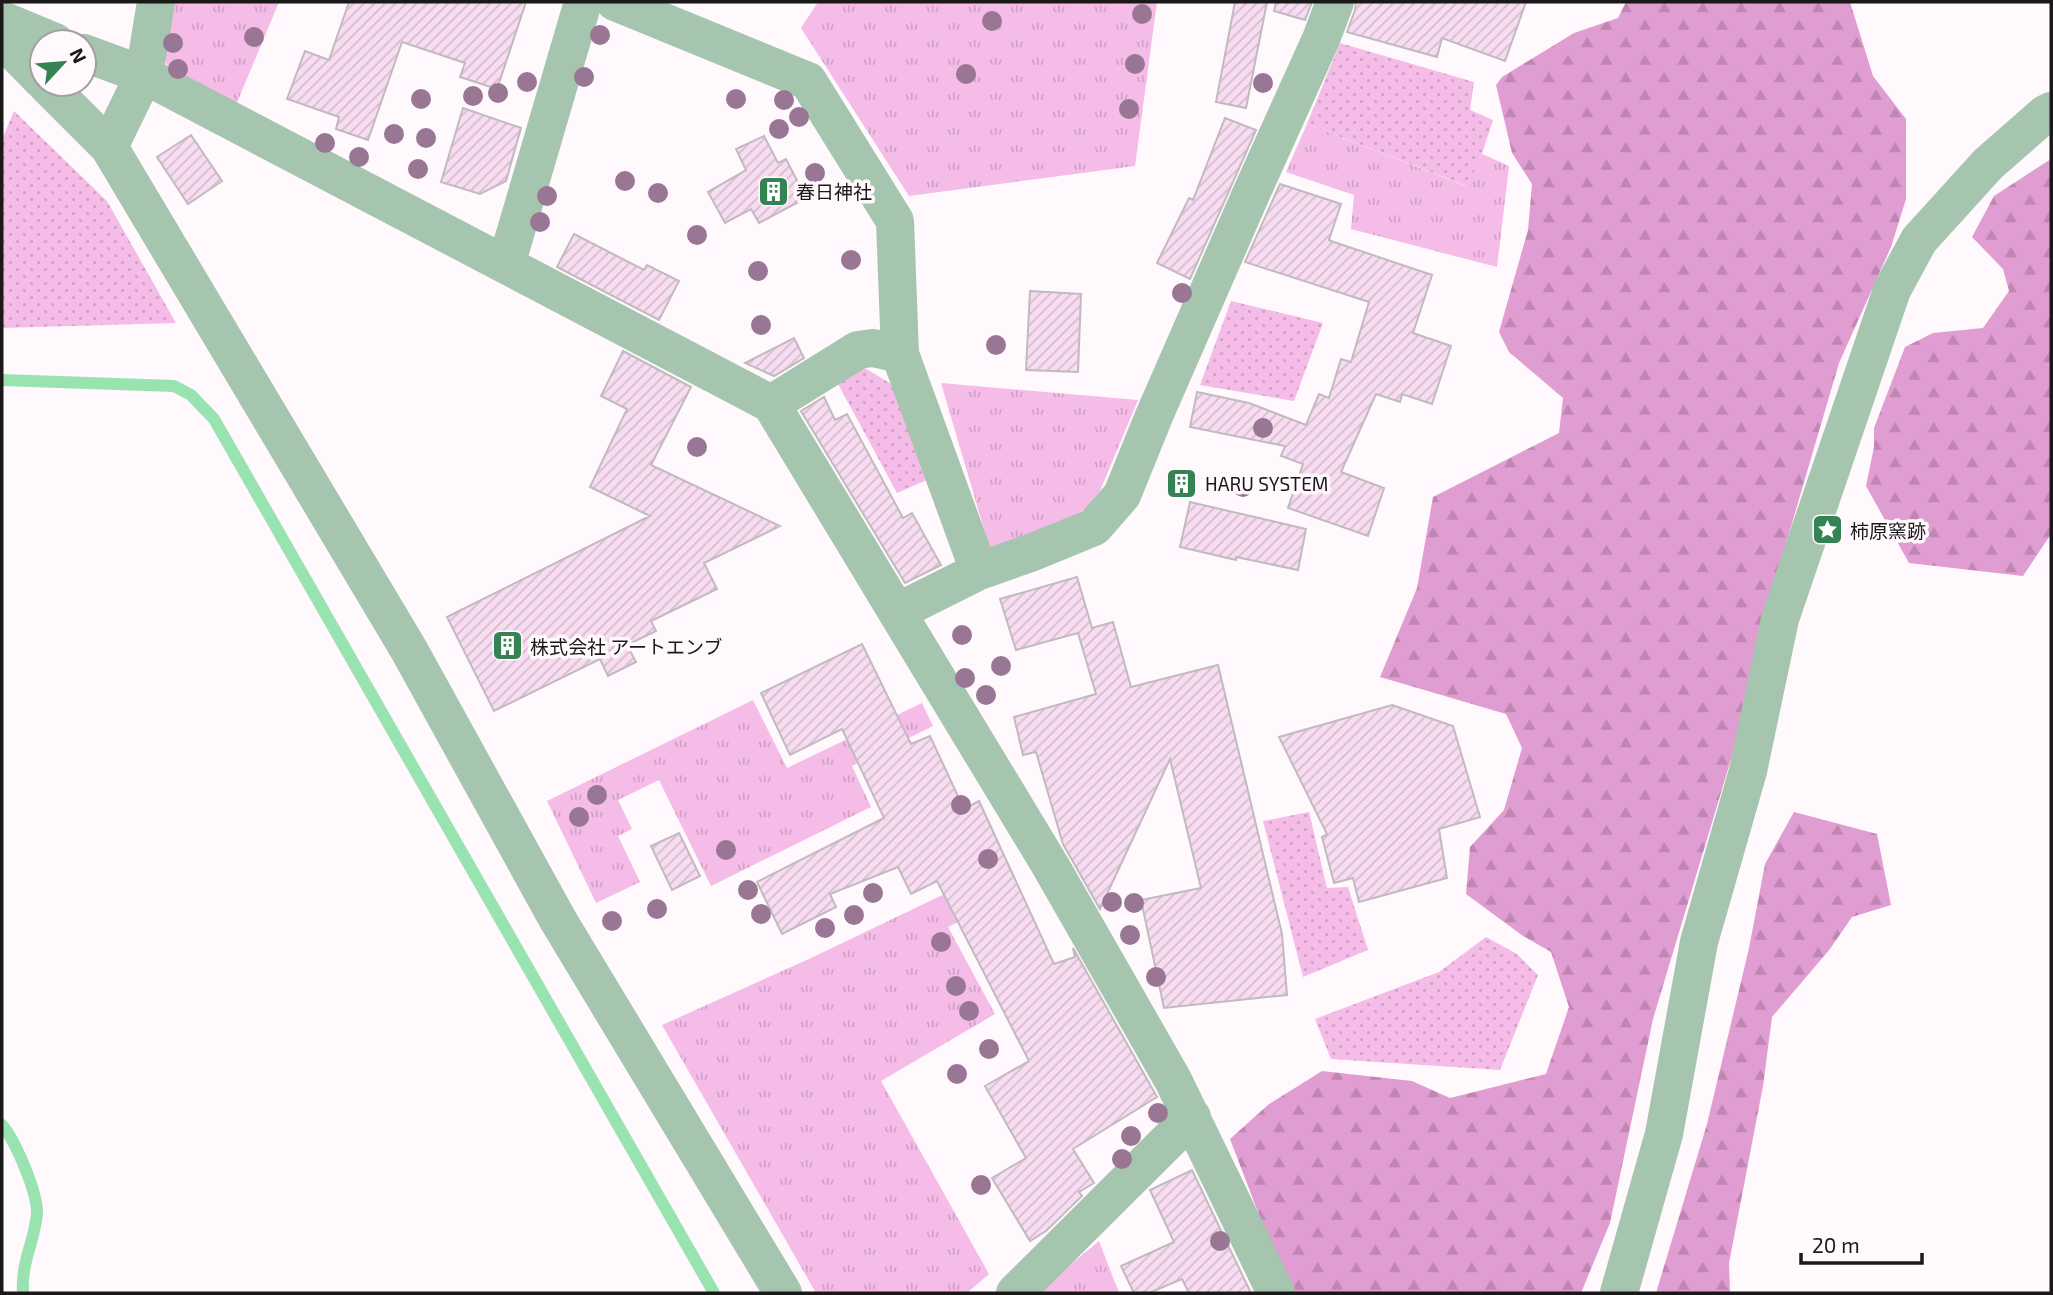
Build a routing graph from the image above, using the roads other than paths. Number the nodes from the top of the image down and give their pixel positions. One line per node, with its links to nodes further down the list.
1 (156, 2): 10 (street)
2 (583, 2): 14 (street)
3 (615, 2): 15 (street)
4 (1335, 2): 17 (street)
5 (2, 20): 6 (street)
6 (28, 31)
7 (2, 39): 9 (street)
8 (98, 57): 10 (street)
9 (28, 66)
10 (144, 75): 13 (street); 14 (street)
11 (60, 98): 13 (street)
12 (2051, 111): 23 (street)
13 (109, 147): 20 (street)
14 (506, 265): 16 (street)
15 (900, 354): 16 (street); 17 (street)
16 (771, 404): 18 (street)
17 (979, 571): 18 (street)
18 (897, 612): 19 (street)
19 (1192, 1117): 21 (street); 22 (street)
20 (783, 1293)
21 (1015, 1293)
22 (1276, 1293)
23 (1619, 1293)

